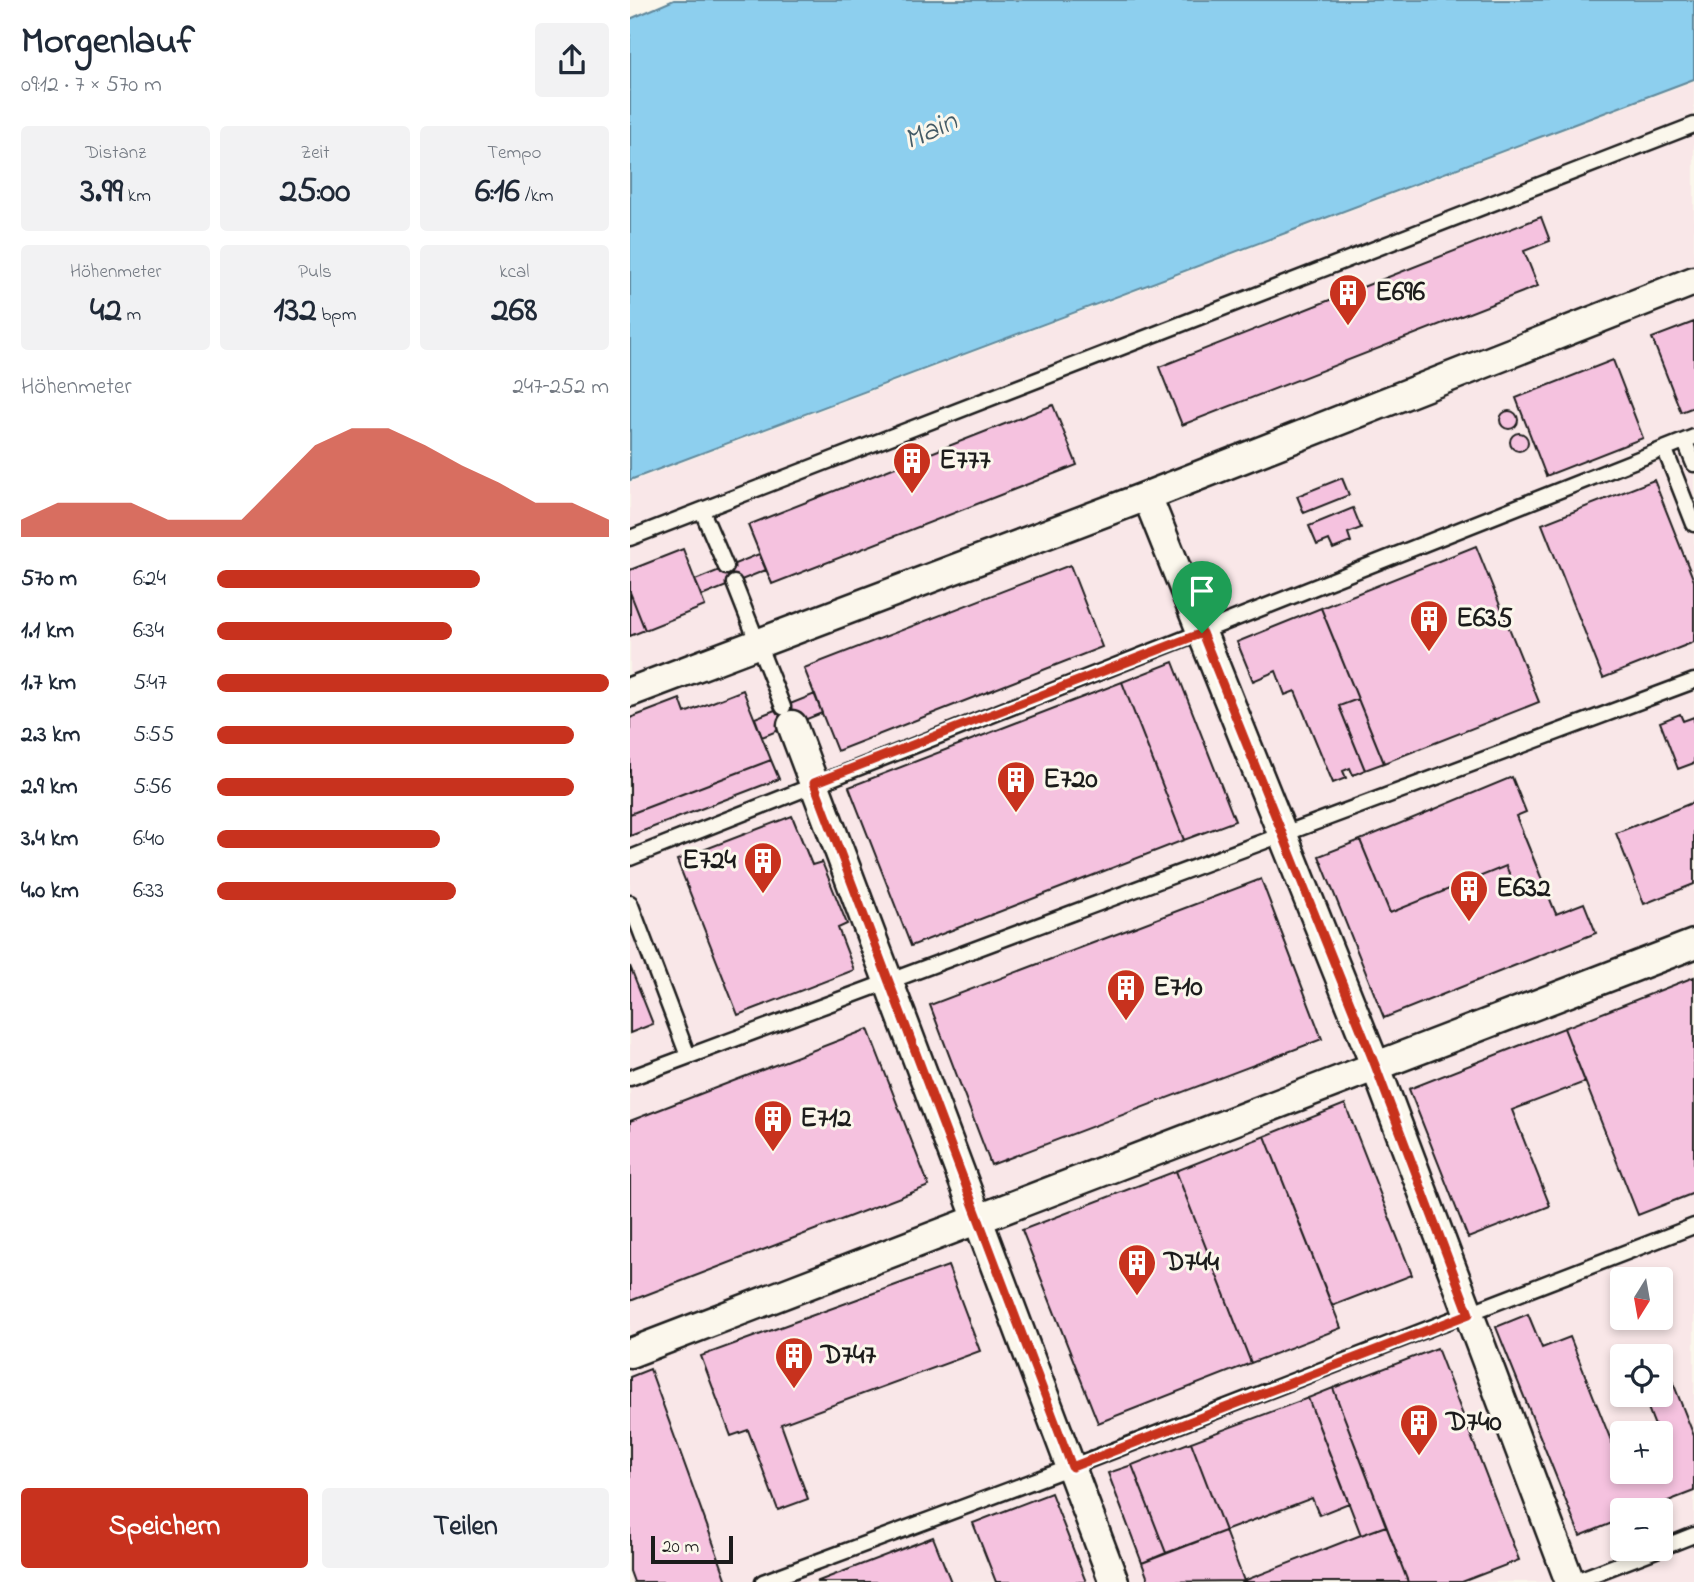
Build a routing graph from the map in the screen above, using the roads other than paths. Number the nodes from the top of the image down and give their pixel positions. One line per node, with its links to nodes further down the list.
1 (1694, 125): 7 (lane)
2 (1694, 281): 6 (street)
3 (1690, 439): 4 (lane); 5 (lane)
4 (1665, 450): 8 (lane); 12 (lane)
5 (1694, 464)
6 (1147, 496): 12 (street); 13 (street)
7 (702, 511): 9 (lane); 10 (lane)
8 (1694, 524)
9 (630, 538)
10 (726, 567)
11 (734, 583): 13 (lane)
12 (1202, 633): 17 (lane); 18 (street)
13 (758, 643): 15 (street); 16 (lane)
14 (1694, 681): 18 (lane)
15 (630, 692)
16 (787, 716): 17 (street)
17 (814, 783): 19 (lane); 22 (street)
18 (1282, 834): 22 (lane); 24 (street)
19 (630, 858)
20 (630, 903): 23 (lane)
21 (1694, 944): 24 (street)
22 (888, 981): 23 (lane); 26 (street)
23 (688, 1056): 25 (lane)
24 (1375, 1065): 26 (street); 28 (street)
25 (630, 1078)
26 (978, 1218): 29 (street); 30 (street)
27 (1694, 1226): 28 (lane)
28 (1469, 1314): 30 (lane); 36 (street)
29 (630, 1353)
30 (1072, 1467): 34 (lane); 35 (street)
31 (1694, 1535): 32 (lane)
32 (1673, 1543)
33 (1626, 1561): 36 (lane)
34 (763, 1582)
35 (1114, 1582)
36 (1572, 1582)

